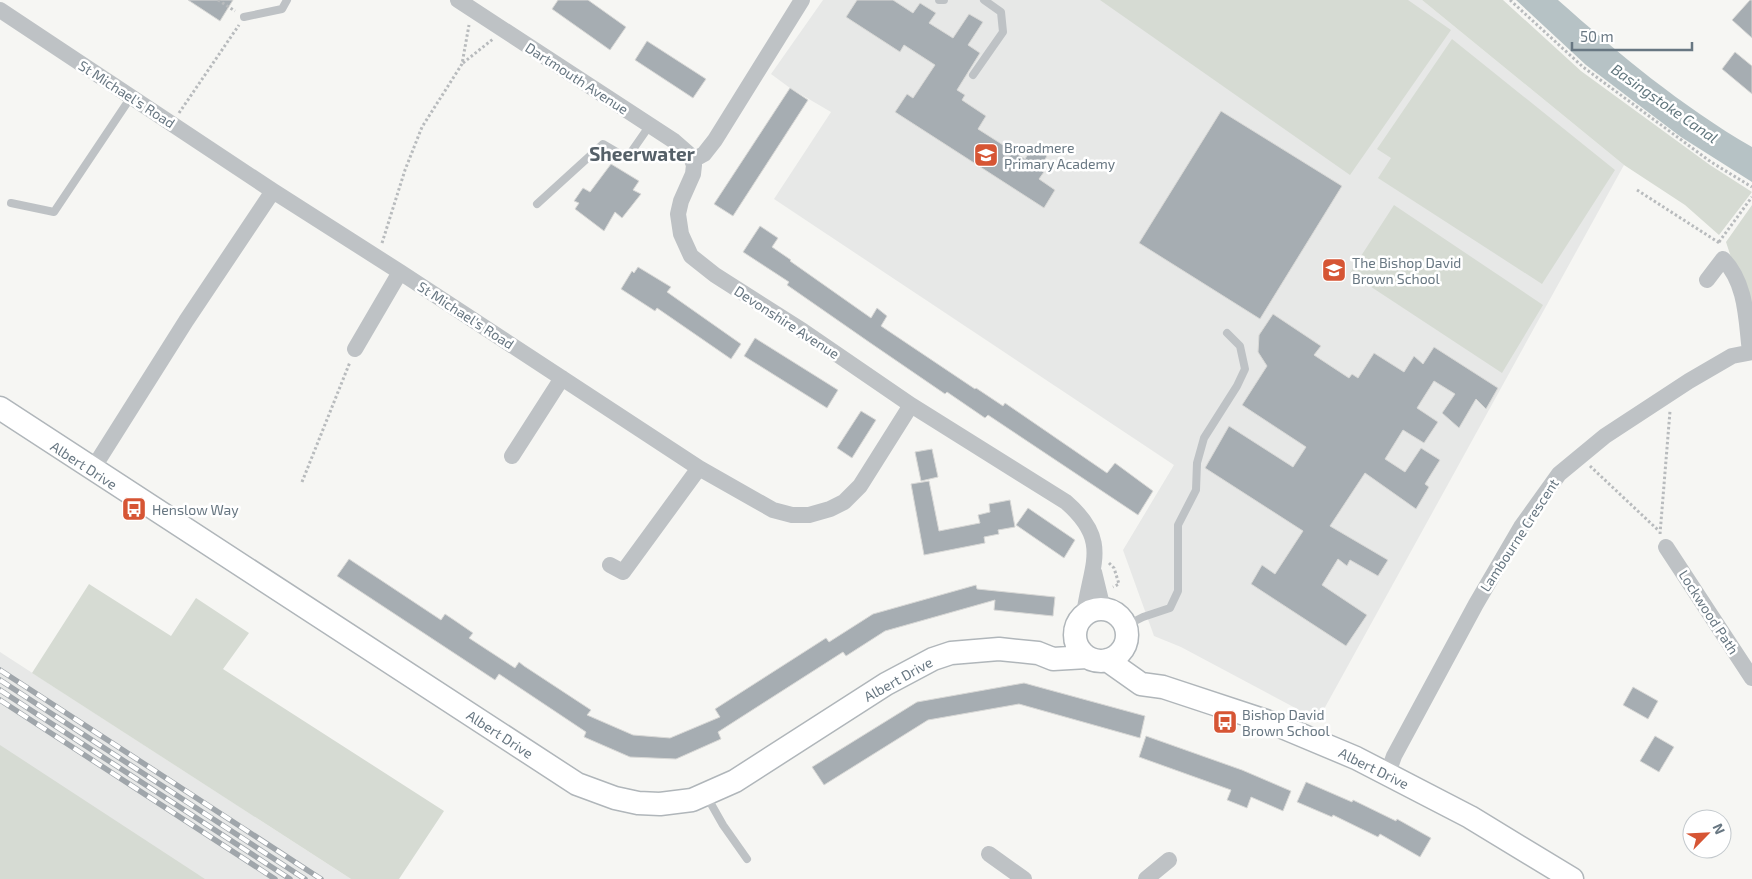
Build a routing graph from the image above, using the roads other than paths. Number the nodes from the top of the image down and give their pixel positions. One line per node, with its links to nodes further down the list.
1 (287, 0): 8 (lane)
2 (458, 0): 11 (street, Dartmouth Avenue)
3 (802, 0): 12 (street)
4 (939, 0): 5 (lane)
5 (944, 0)
6 (984, 0): 9 (lane)
7 (0, 10): 10 (street, St Michael's Road)
8 (244, 17)
9 (973, 75)
10 (131, 97): 13 (street, St Michael's Road); 14 (lane)
11 (650, 125): 12 (street, Dartmouth Avenue); 15 (lane)
12 (693, 160): 22 (street, Devonshire Avenue)
13 (273, 191): 16 (street, St Michael's Road); 26 (street)
14 (11, 203)
15 (537, 204)
16 (400, 272): 19 (street); 21 (street, St Michael's Road)
17 (1707, 280): 20 (street, Lambourne Crescent)
18 (1227, 333): 30 (lane)
19 (355, 349)
20 (1751, 352): 35 (street, Lambourne Crescent)
21 (562, 378): 24 (street); 25 (street, St Michael's Road)
22 (911, 405): 25 (street, St Michael's Road); 29 (street, Devonshire Avenue)
23 (0, 408): 26 (street, Albert Drive)
24 (512, 456)
25 (699, 468): 28 (street)
26 (92, 470): 36 (street, Albert Drive)
27 (1666, 547): 34 (street, Lockwood Path)
28 (610, 565)
29 (1093, 612): 30 (street); 31 (street)
30 (1125, 626): 33 (street)
31 (1075, 636): 32 (street); 33 (street)
32 (1038, 653): 33 (street, Albert Drive); 36 (street, Albert Drive)
33 (1105, 656): 35 (street, Albert Drive)
34 (1752, 678)
35 (1388, 773): 42 (street, Albert Drive)
36 (706, 795): 38 (lane)
37 (990, 854): 40 (street)
38 (747, 859)
39 (1169, 860): 41 (street)
40 (1024, 879)
41 (1146, 879)
42 (1572, 879)

